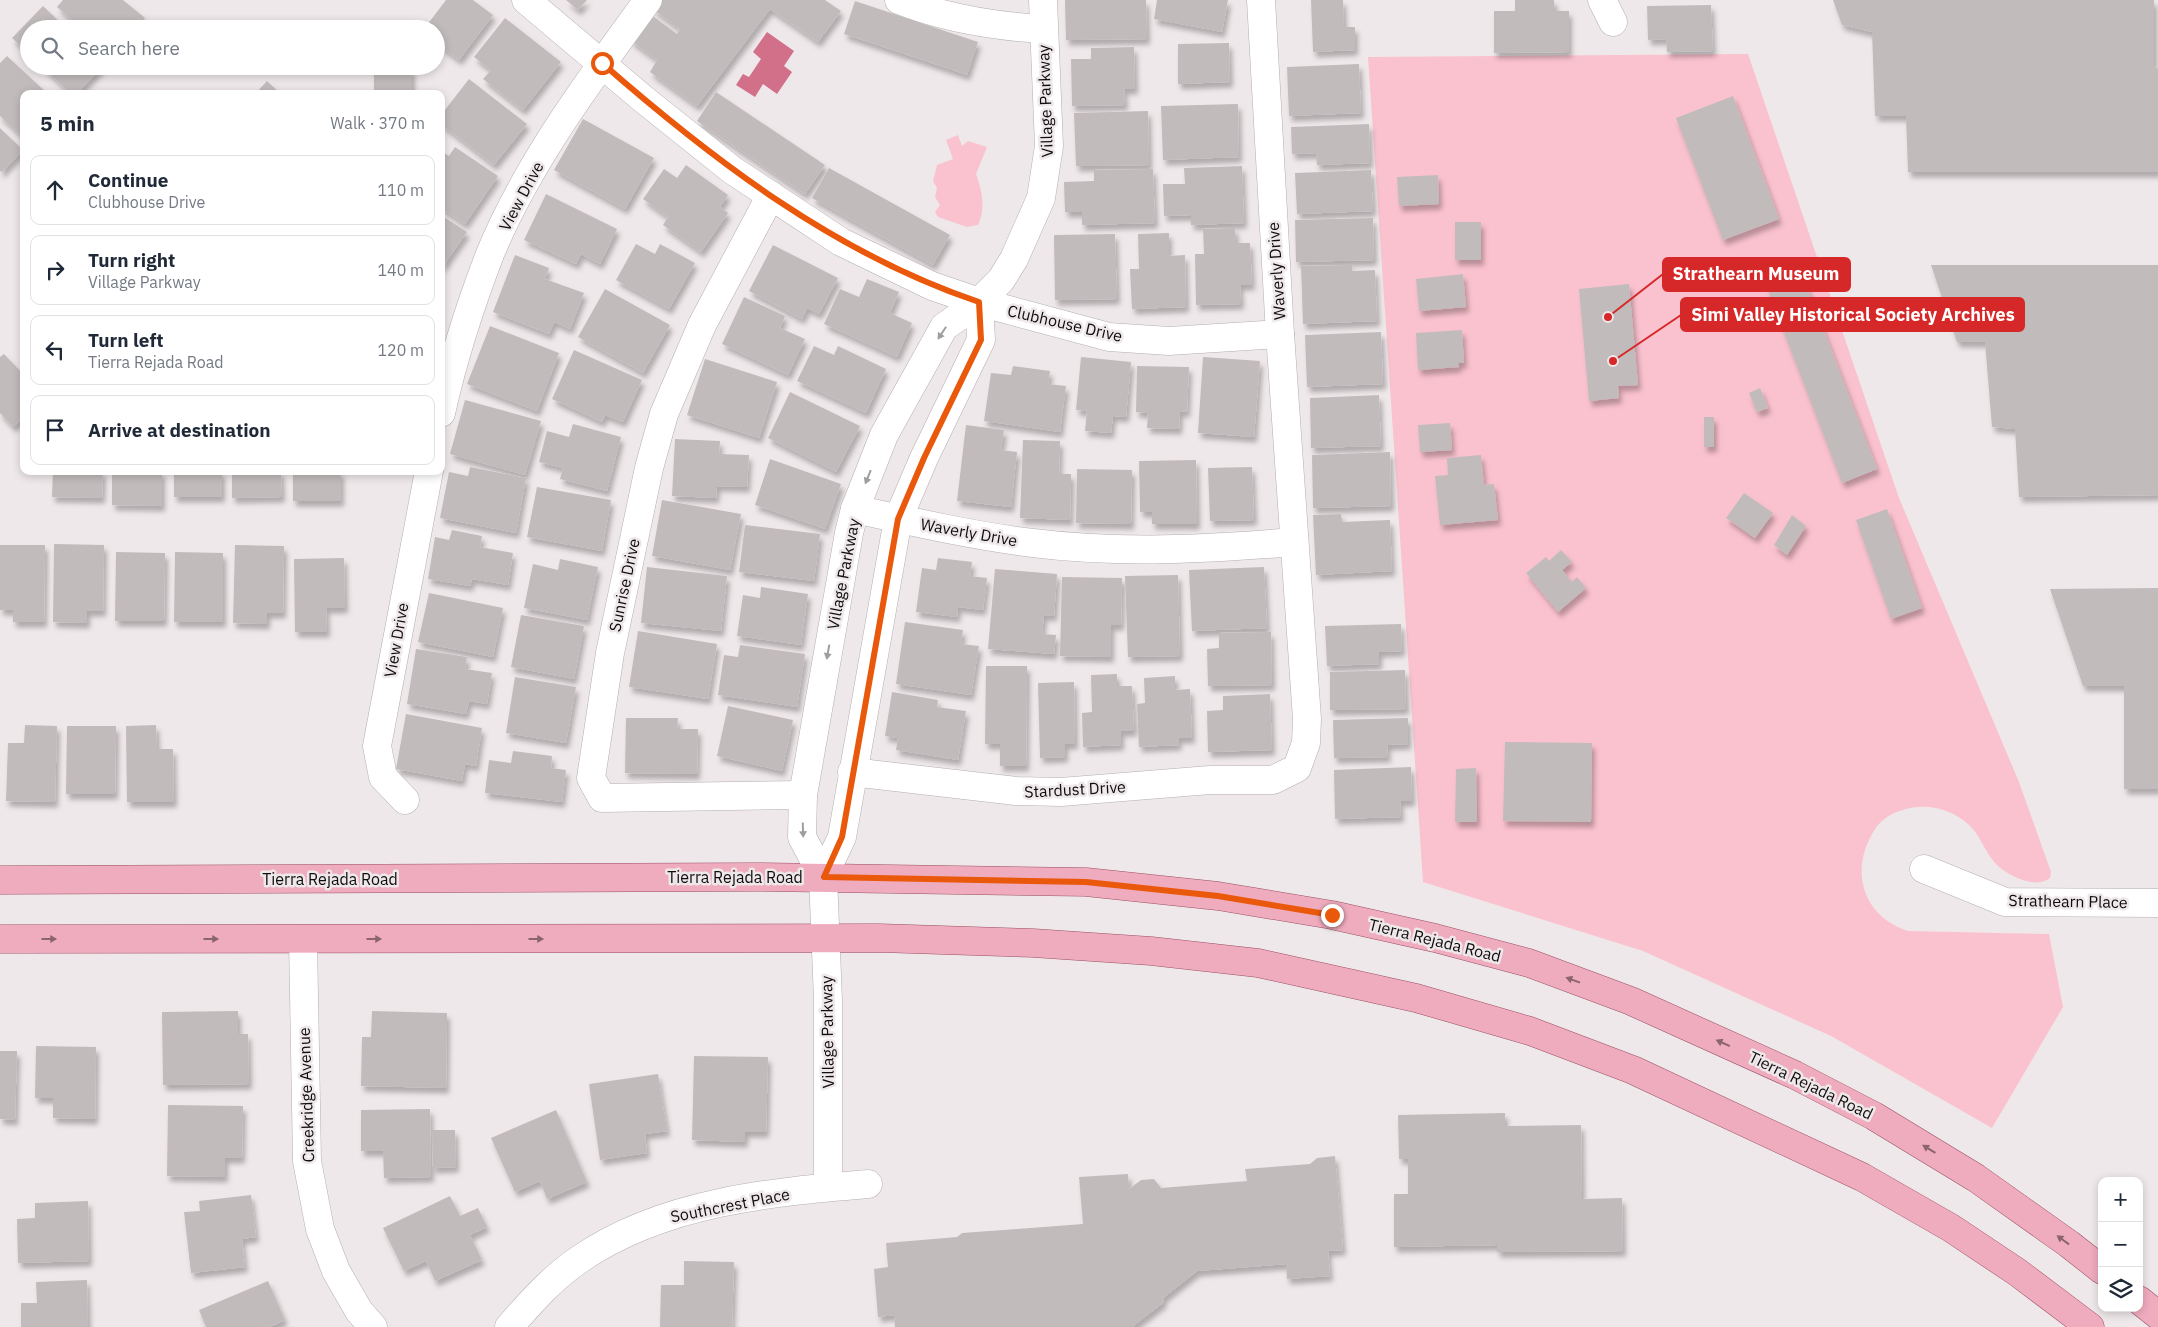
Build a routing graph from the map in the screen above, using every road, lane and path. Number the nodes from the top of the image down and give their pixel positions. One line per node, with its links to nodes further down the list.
1 (526, 0): 7 (street, Clubhouse Drive)
2 (648, 0): 7 (street, View Drive)
3 (899, 0): 6 (street)
4 (1042, 0): 6 (street, Village Parkway)
5 (1261, 0): 10 (street, Waverly Drive)
6 (1042, 28): 9 (street, Village Parkway)
7 (602, 63): 8 (street, Clubhouse Drive); 11 (street, View Drive)
8 (771, 195): 9 (street, Clubhouse Drive); 18 (street, Sunrise Drive)
9 (979, 302): 10 (street, Clubhouse Drive); 13 (street, Village Parkway, one-way to 13); 14 (street, Village Parkway)
10 (1280, 334): 15 (street, Waverly Drive)
11 (445, 395)
12 (428, 475): 19 (street, View Drive)
13 (855, 509): 14 (street, Waverly Drive); 18 (street, Village Parkway, one-way to 18)
14 (898, 519): 15 (street, Waverly Drive); 17 (street, Village Parkway)
15 (1294, 542): 16 (street, Waverly Drive)
16 (1297, 768): 17 (street, Stardust Drive)
17 (852, 772): 21 (street, Village Parkway)
18 (803, 796): 21 (street, Village Parkway, one-way to 21)
19 (405, 800)
20 (1924, 870): 23 (street, Strathearn Place)
21 (824, 877): 22 (main road, Tierra Rejada Road); 24 (street, Village Parkway); 29 (main road, Tierra Rejada Road, one-way to 21)
22 (0, 880)
23 (2158, 903)
24 (825, 938): 26 (main road, one-way to 24); 28 (street, Village Parkway); 34 (main road)
25 (0, 939): 26 (main road, one-way to 26)
26 (303, 939): 32 (street, Creekridge Avenue)
27 (868, 1184): 28 (street, Southcrest Place)
28 (828, 1188): 33 (street, Southcrest Place)
29 (2098, 1267)
30 (2143, 1303): 31 (main road)
31 (2158, 1316)
32 (373, 1327)
33 (509, 1327)
34 (2090, 1327)

